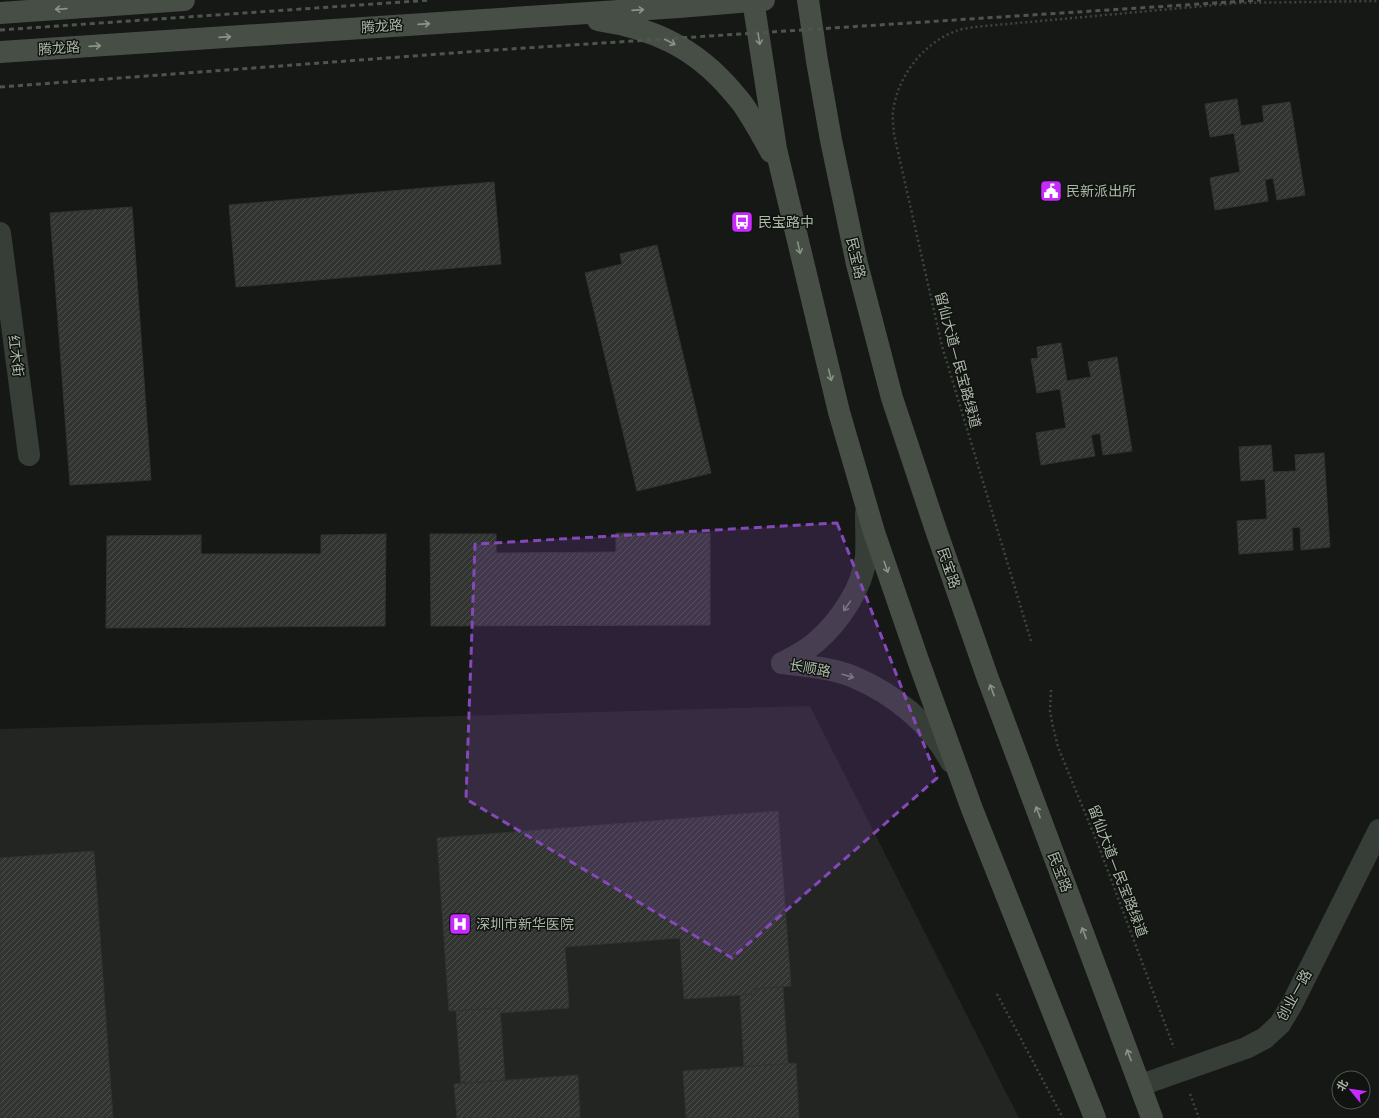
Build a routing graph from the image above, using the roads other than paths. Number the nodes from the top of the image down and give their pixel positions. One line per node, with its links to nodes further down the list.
1 (184, 0): 4 (main road, one-way to 4)
2 (757, 0): 5 (main road, 腾龙路, one-way to 2); 7 (main road, one-way to 7)
3 (808, 0): 13 (main road, 民宝路, one-way to 3)
4 (0, 13)
5 (566, 14): 6 (main road, 腾龙路, one-way to 5); 7 (main road, one-way to 7)
6 (0, 52)
7 (782, 177): 10 (main road, one-way to 10)
8 (0, 233): 9 (street, 红木街)
9 (29, 455)
10 (866, 501): 11 (main road, one-way to 11); 11 (street, 长顺路, one-way to 11)
11 (962, 782): 14 (main road)
12 (1379, 830): 13 (street, 创业一路)
13 (1141, 1085): 15 (main road, 民宝路)
14 (1095, 1118)
15 (1152, 1118)

